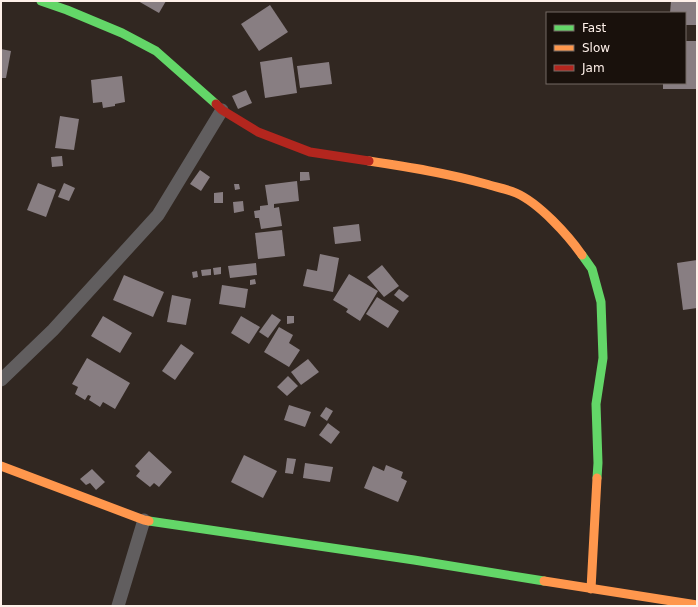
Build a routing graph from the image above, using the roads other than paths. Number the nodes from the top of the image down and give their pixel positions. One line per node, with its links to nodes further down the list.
1 (40, 1): 2 (street)
2 (222, 110): 3 (street); 6 (street)
3 (1, 380)
4 (1, 466): 5 (street)
5 (144, 520): 6 (street); 8 (street)
6 (591, 589): 7 (street)
7 (697, 605)
8 (118, 606)

